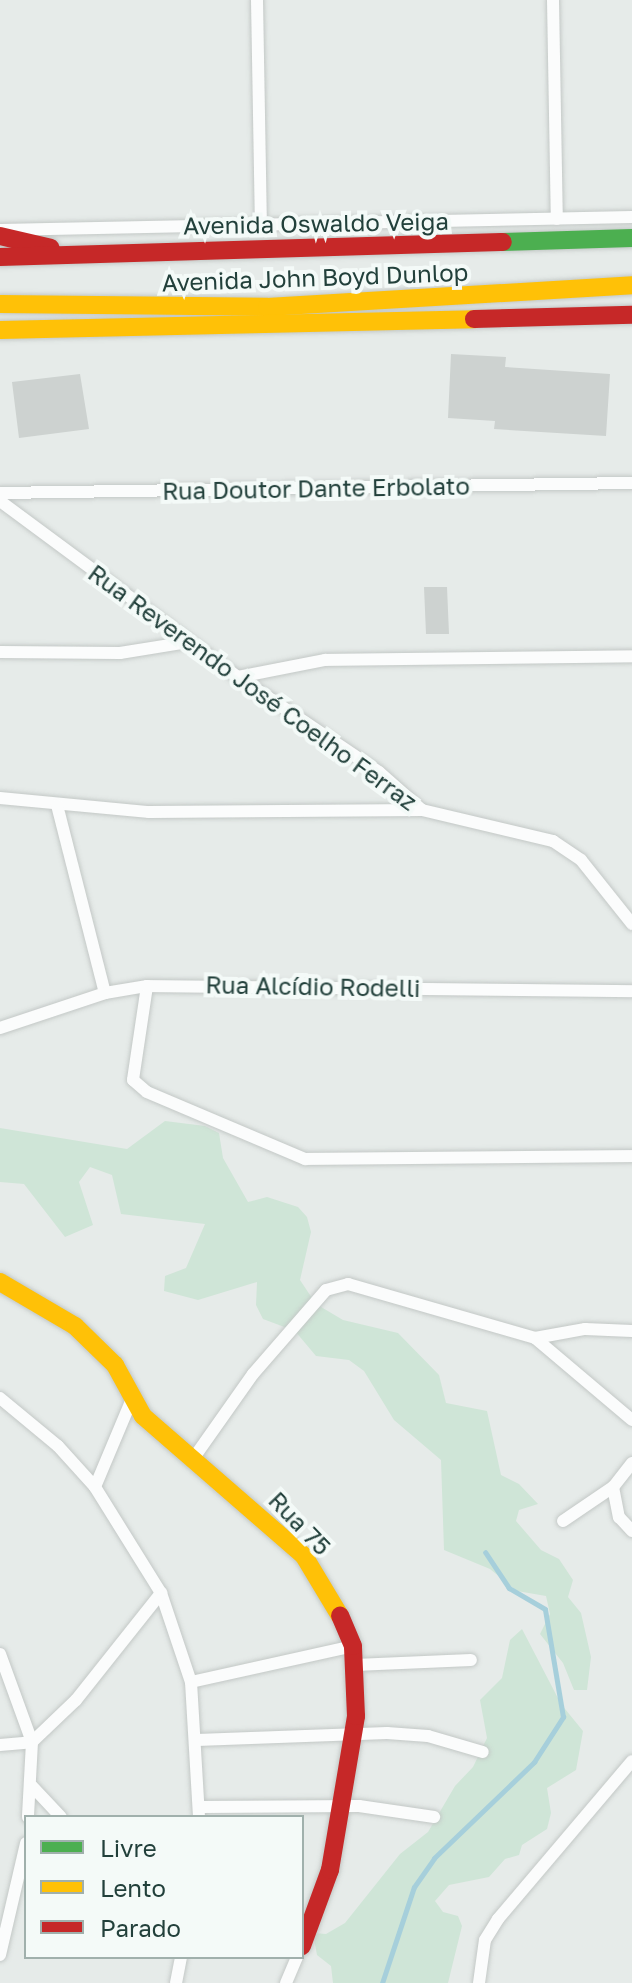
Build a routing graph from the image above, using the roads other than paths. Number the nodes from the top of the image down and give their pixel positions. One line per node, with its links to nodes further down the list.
1 (257, 0): 5 (street)
2 (553, 0): 4 (street)
3 (632, 217): 4 (street, Avenida Oswaldo Veiga)
4 (557, 219): 5 (street, Avenida Oswaldo Veiga)
5 (261, 224): 6 (street, Avenida Oswaldo Veiga)
6 (0, 230)
7 (0, 236): 9 (main road)
8 (632, 238): 9 (main road, Avenida John Boyd Dunlop)
9 (71, 253): 10 (main road, Avenida John Boyd Dunlop)
10 (0, 257)
11 (632, 285): 12 (main road, Avenida John Boyd Dunlop)
12 (0, 304)
13 (632, 315): 14 (main road)
14 (0, 330)
15 (632, 483): 16 (street, Rua Doutor Dante Erbolato)
16 (0, 493)
17 (0, 501): 18 (street, Rua Reverendo José Coelho Ferraz)
18 (189, 642): 19 (street); 21 (street, Rua Reverendo José Coelho Ferraz)
19 (0, 652)
20 (632, 656): 21 (street)
21 (238, 677): 24 (street, Rua Reverendo José Coelho Ferraz)
22 (0, 798): 23 (street)
23 (57, 805): 24 (street); 28 (street)
24 (422, 810): 25 (street, Rua Reverendo José Coelho Ferraz)
25 (632, 924)
26 (147, 986): 27 (street, Rua Alcídio Rodelli); 28 (street, Rua Alcídio Rodelli); 30 (street)
27 (632, 991)
28 (105, 993): 29 (street, Rua Alcídio Rodelli)
29 (0, 1028)
30 (632, 1156)
31 (0, 1282): 35 (main road, Rua 75)
32 (632, 1331): 33 (street)
33 (535, 1338): 36 (street); 37 (street)
34 (0, 1398): 39 (street)
35 (132, 1399): 37 (main road, Rua 75); 39 (street)
36 (632, 1420)
37 (193, 1459): 45 (main road, Rua 75)
38 (632, 1463): 40 (street)
39 (95, 1487): 43 (street)
40 (613, 1487): 41 (street); 42 (street)
41 (563, 1521)
42 (632, 1531)
43 (161, 1593): 47 (street); 50 (street)
44 (0, 1654): 50 (street)
45 (354, 1656): 46 (street); 47 (street); 48 (main road, Rua 75)
46 (471, 1660)
47 (191, 1682): 49 (street)
48 (354, 1733): 49 (street); 52 (street); 55 (main road, Rua 75)
49 (197, 1740): 56 (street)
50 (32, 1742): 51 (street); 54 (street)
51 (0, 1745)
52 (483, 1752)
53 (632, 1761): 67 (street)
54 (30, 1784): 57 (street); 58 (street)
55 (337, 1809): 56 (street); 59 (street); 61 (main road, Rua 75)
56 (200, 1812)
57 (28, 1815)
58 (59, 1815)
59 (434, 1817)
60 (24, 1852): 62 (street)
61 (304, 1941)
62 (0, 1955)
63 (181, 1959): 65 (street)
64 (296, 1959): 66 (street)
65 (176, 1983)
66 (286, 1983)
67 (479, 1983)

